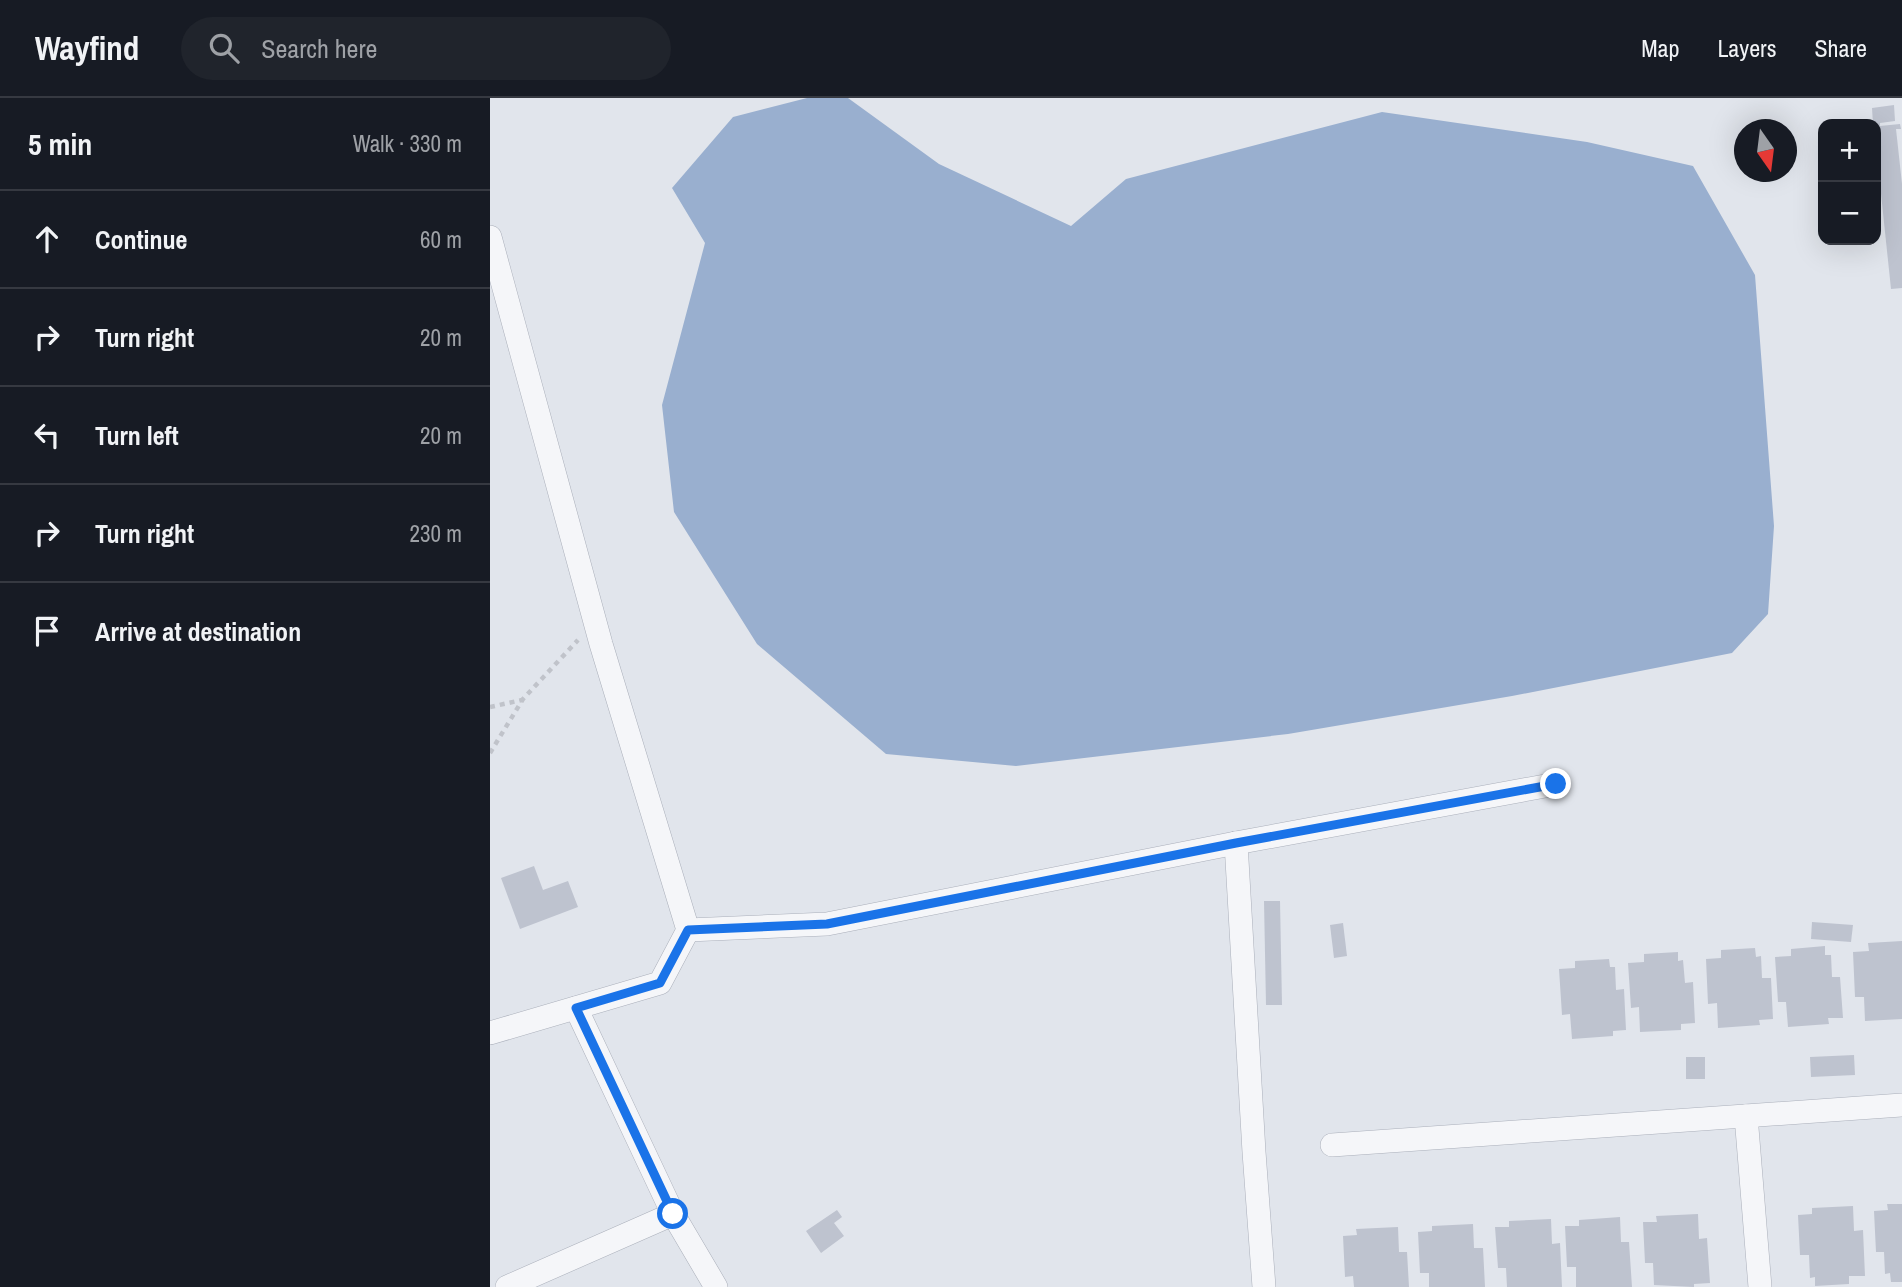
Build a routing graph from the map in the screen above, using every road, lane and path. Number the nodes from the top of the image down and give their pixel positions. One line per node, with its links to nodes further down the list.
1 (490, 237): 2 (street)
2 (595, 622): 3 (path); 8 (street)
3 (523, 699): 4 (path); 5 (path)
4 (490, 707)
5 (490, 753)
6 (1556, 784): 7 (street)
7 (1236, 843): 8 (street); 17 (street)
8 (688, 930): 9 (street)
9 (576, 1008): 10 (street); 14 (street)
10 (490, 1033)
11 (1902, 1105): 12 (street)
12 (1746, 1116): 13 (street); 18 (street)
13 (1332, 1144)
14 (673, 1214): 15 (street); 16 (street)
15 (508, 1287)
16 (716, 1287)
17 (1264, 1287)
18 (1760, 1287)

